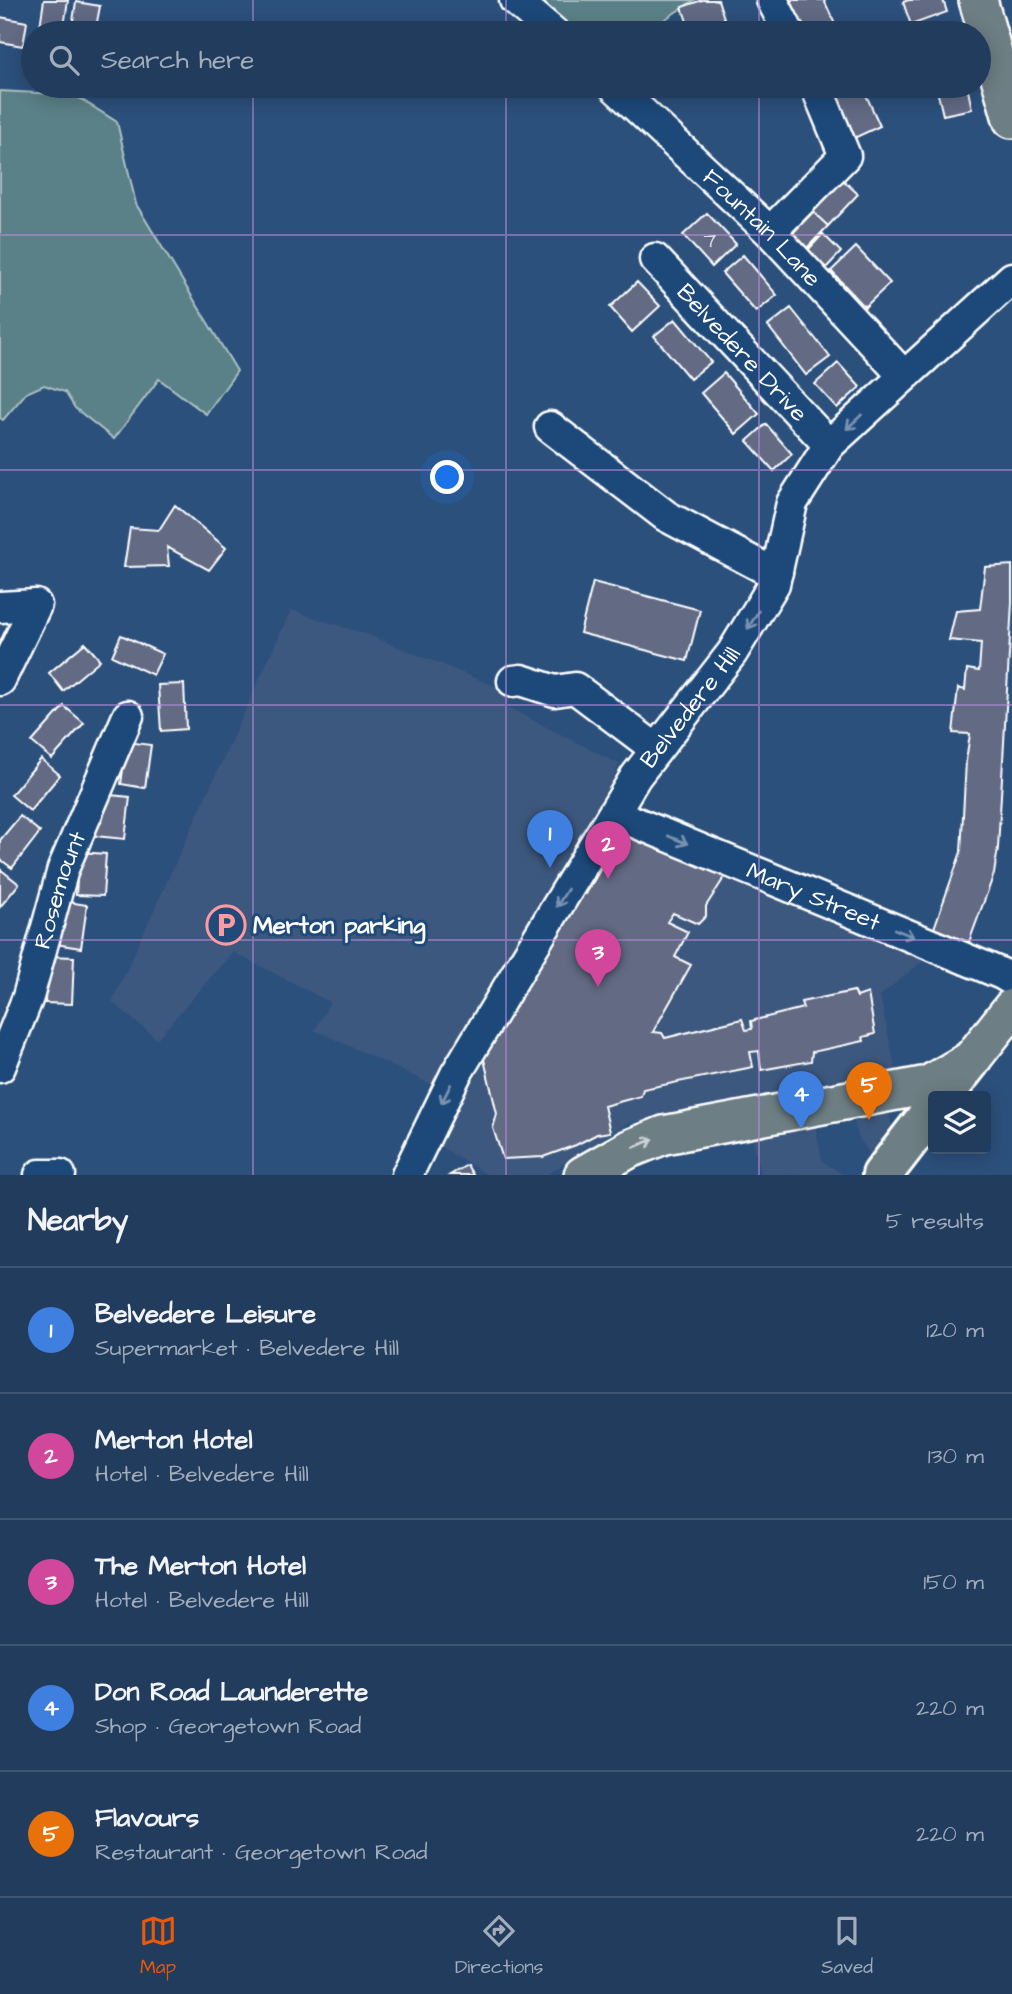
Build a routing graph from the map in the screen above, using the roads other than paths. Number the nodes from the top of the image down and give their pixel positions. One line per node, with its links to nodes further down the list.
1 (515, 0): 4 (street)
2 (772, 0): 5 (street)
3 (978, 0): 6 (main road)
4 (540, 21)
5 (783, 21)
6 (984, 21)
7 (991, 46): 10 (main road)
8 (627, 98): 11 (street, Fountain Lane)
9 (821, 98): 11 (street)
10 (1012, 119)
11 (770, 232): 14 (street, Fountain Lane)
12 (655, 259): 16 (street, Belvedere Drive)
13 (1012, 278): 14 (street, Belvedere Hill)
14 (903, 375): 16 (street, Belvedere Hill, one-way to 16)
15 (550, 427): 17 (street)
16 (829, 445): 17 (street, Belvedere Hill)
17 (777, 572): 22 (street, Belvedere Hill, one-way to 22)
18 (0, 607): 19 (street)
19 (0, 680)
20 (513, 681): 22 (street)
21 (128, 716): 27 (street, Rosemount)
22 (656, 749): 23 (street, Belvedere Hill)
23 (615, 814): 24 (street, Mary Street, one-way to 24); 33 (street, Belvedere Hill, one-way to 33)
24 (1012, 980)
25 (1012, 1008): 26 (main road)
26 (971, 1060): 28 (highway); 30 (main road, one-way to 26)
27 (0, 1067)
28 (947, 1091)
29 (928, 1115): 34 (highway)
30 (589, 1174)
31 (40, 1175): 32 (street)
32 (60, 1175)
33 (407, 1175)
34 (882, 1175)

